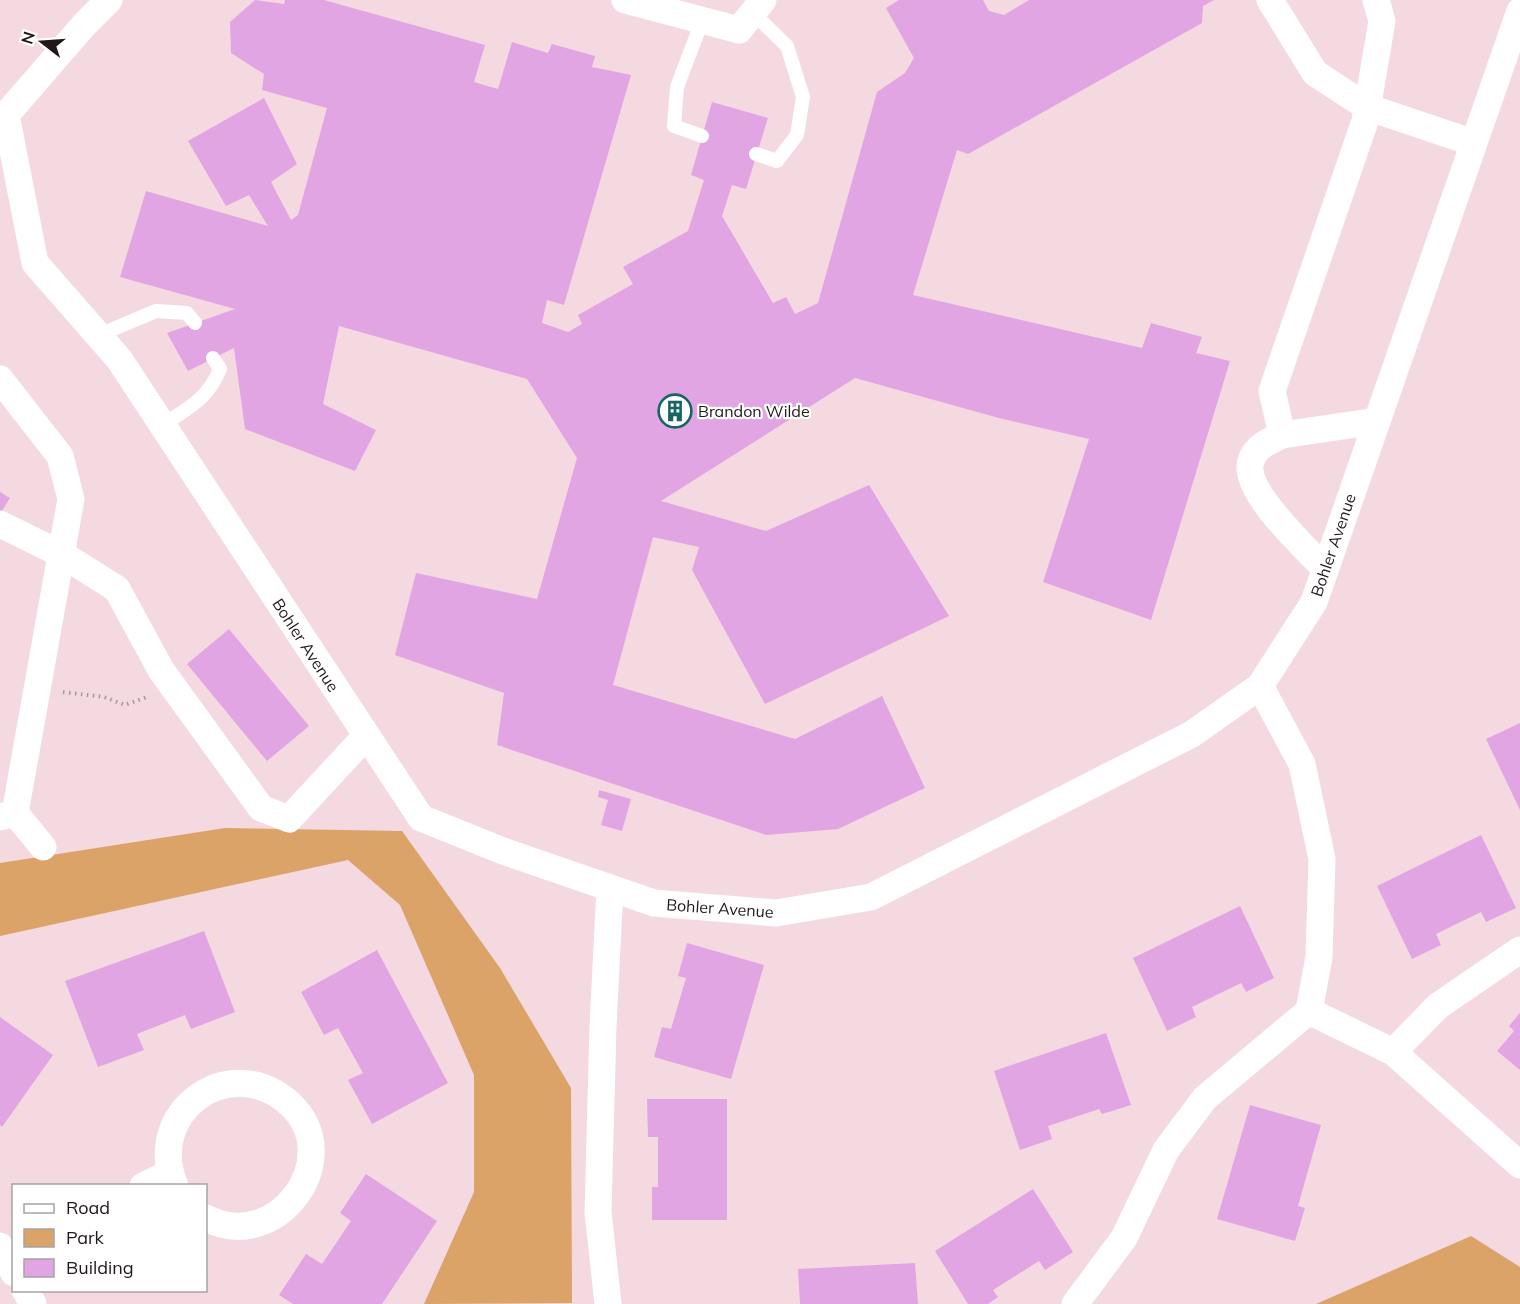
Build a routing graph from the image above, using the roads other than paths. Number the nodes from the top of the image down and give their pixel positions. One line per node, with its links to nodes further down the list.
1 (110, 0): 9 (street, Bohler Avenue)
2 (625, 0): 7 (street)
3 (1270, 0): 8 (street)
4 (1376, 0): 8 (street)
5 (758, 6): 7 (street); 12 (lane)
6 (1520, 11): 11 (street, Bohler Avenue)
7 (702, 21): 10 (lane)
8 (1367, 107): 11 (street); 19 (street)
9 (3, 115): 14 (street, Bohler Avenue)
10 (702, 136)
11 (1474, 143): 17 (street, Bohler Avenue)
12 (756, 154)
13 (195, 323): 14 (lane)
14 (99, 335): 18 (street, Bohler Avenue)
15 (213, 358): 18 (lane)
16 (0, 379): 21 (street)
17 (1377, 421): 19 (street); 22 (street, Bohler Avenue)
18 (163, 425): 24 (street, Bohler Avenue)
19 (1282, 435): 22 (street)
20 (0, 524): 21 (street)
21 (63, 555): 24 (street); 25 (street)
22 (1325, 569): 23 (street, Bohler Avenue)
23 (1260, 687): 27 (street, Bohler Avenue); 29 (street)
24 (366, 736): 27 (street, Bohler Avenue)
25 (7, 815): 26 (street)
26 (43, 847)
27 (610, 888): 35 (street)
28 (1520, 950): 30 (street)
29 (1309, 1011): 30 (street); 36 (street)
30 (1393, 1052): 31 (street)
31 (1520, 1165)
32 (172, 1179): 33 (street); 34 (street)
33 (148, 1184)
34 (207, 1218)
35 (612, 1300)
36 (1075, 1304)

